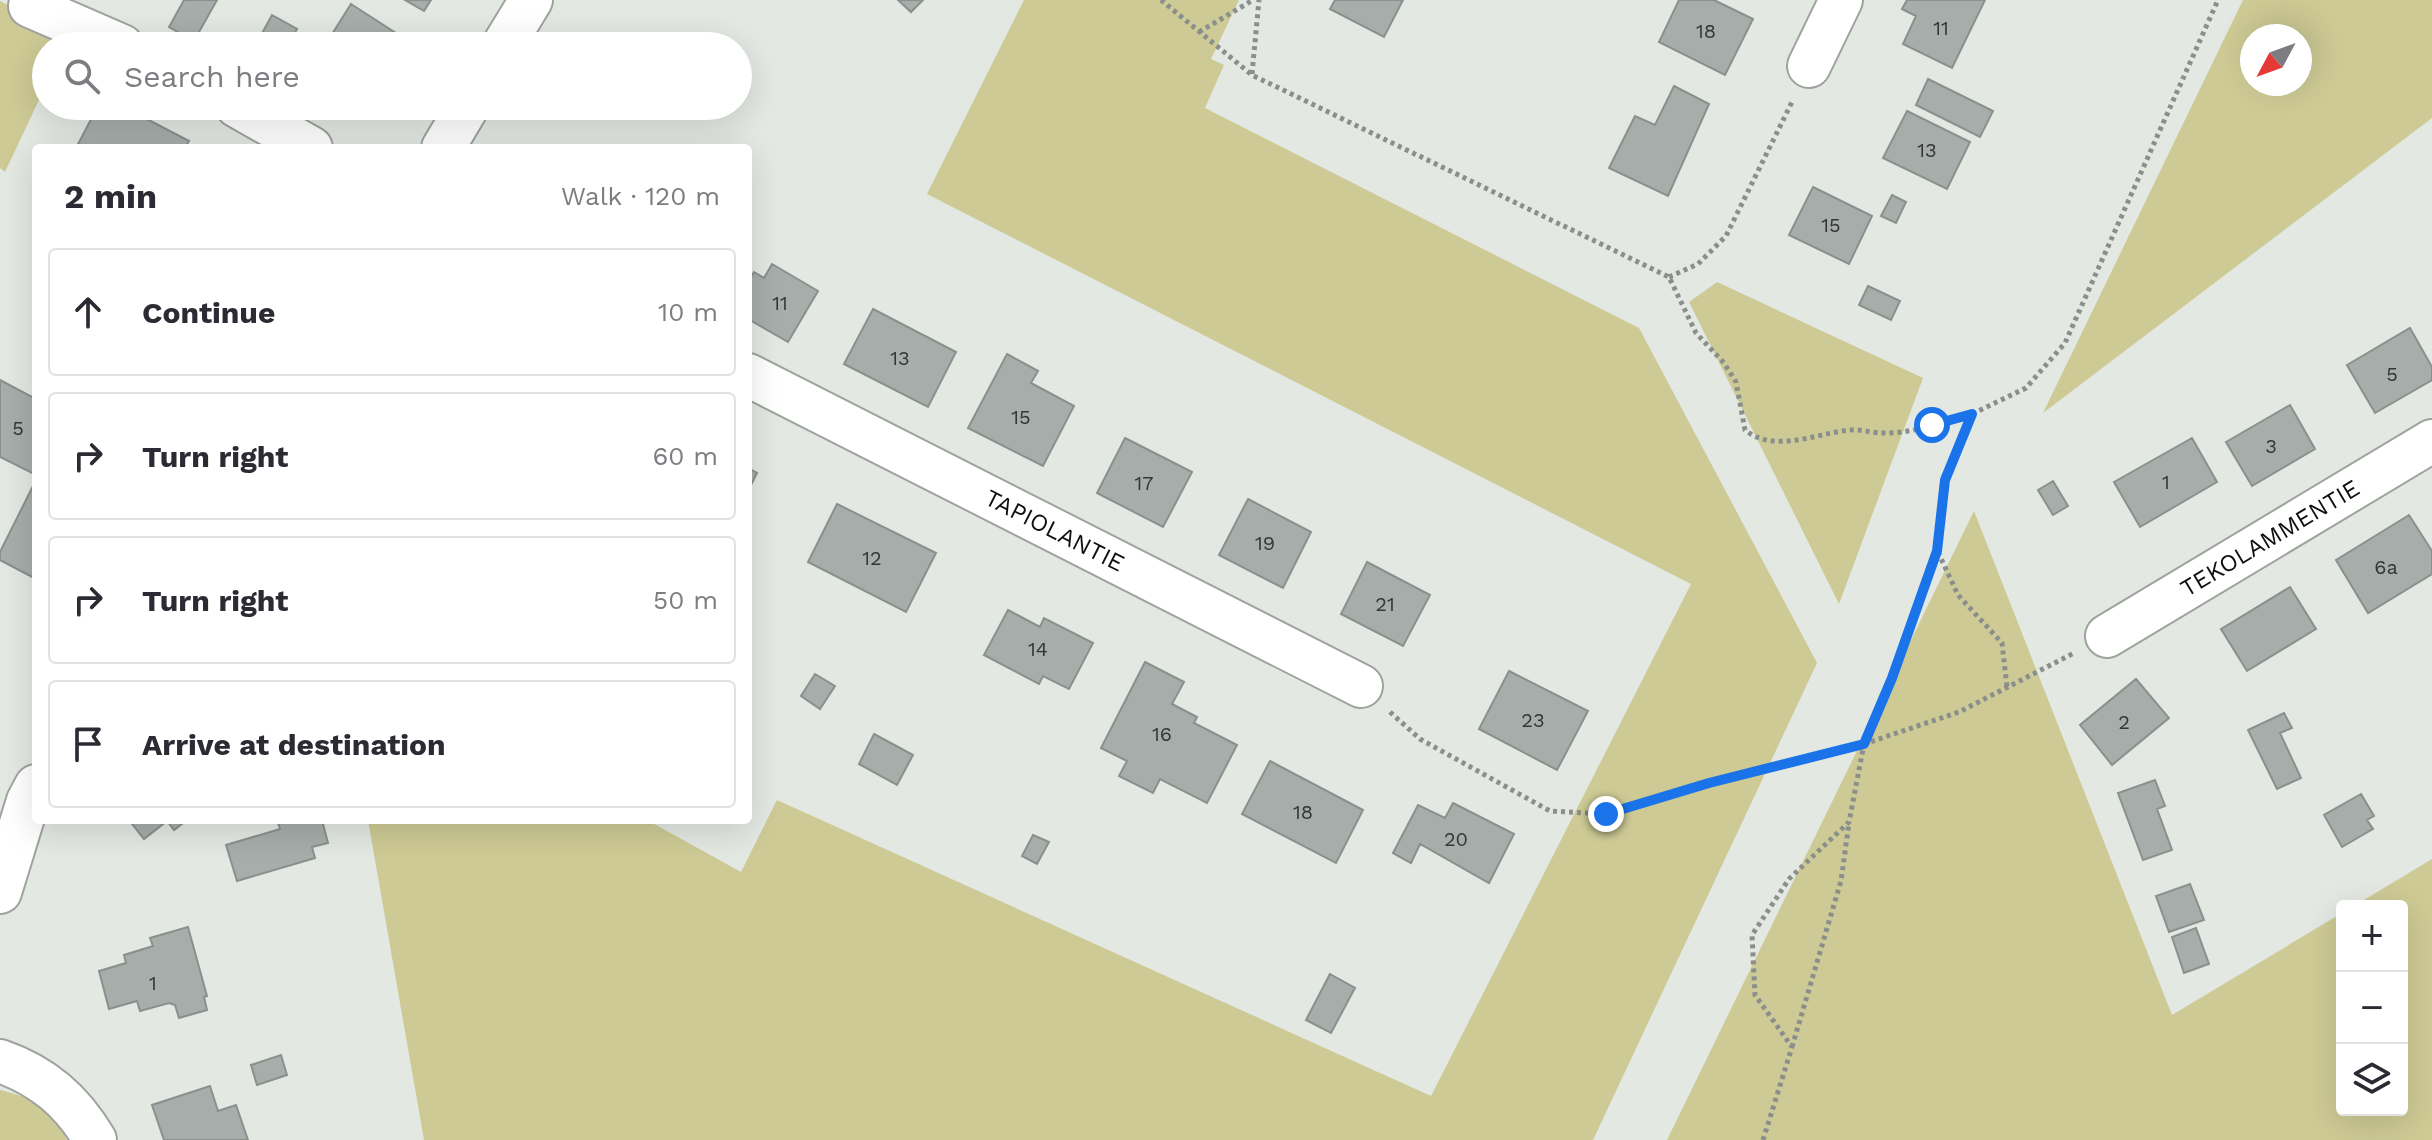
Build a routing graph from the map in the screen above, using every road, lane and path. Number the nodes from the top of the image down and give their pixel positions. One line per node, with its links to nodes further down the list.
1 (531, 0): 8 (street)
2 (1161, 0): 9 (path)
3 (1256, 0): 9 (path); 11 (path)
4 (1841, 0): 10 (street)
5 (2218, 0): 18 (path)
6 (30, 6): 7 (street)
7 (90, 32)
8 (512, 32)
9 (1198, 32): 11 (path)
10 (1809, 66): 16 (path)
11 (1252, 75): 16 (path)
12 (262, 120): 14 (street)
13 (460, 120): 15 (street)
14 (304, 144)
15 (445, 144)
16 (1669, 277): 18 (path)
17 (752, 377): 22 (street, TAPIOLANTIE)
18 (1972, 414): 20 (path)
19 (2432, 441): 21 (street, TEKOLAMMENTIE)
20 (1937, 551): 23 (path); 24 (path)
21 (2107, 636): 23 (path)
22 (1361, 686): 24 (path)
23 (2007, 687): 24 (path)
24 (1864, 744): 26 (path)
25 (32, 794): 27 (street)
26 (1849, 822): 28 (path); 28 (path)
27 (0, 892)
28 (1792, 1047): 31 (path)
29 (0, 1061): 30 (street)
30 (95, 1140)
31 (1763, 1140)

